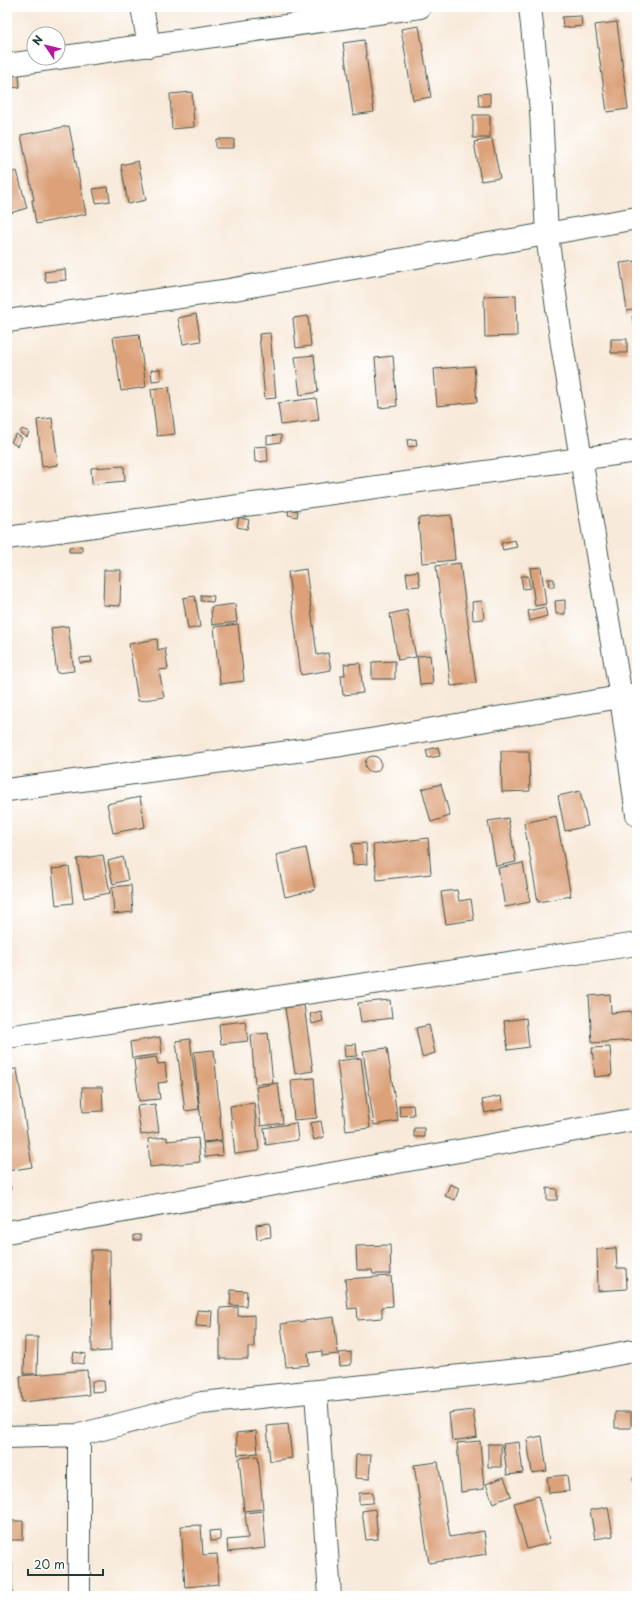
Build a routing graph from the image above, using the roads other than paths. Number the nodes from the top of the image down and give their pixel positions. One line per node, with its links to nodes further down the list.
1 (142, 7): 4 (street)
2 (420, 7): 4 (street)
3 (530, 7): 7 (street)
4 (149, 46): 5 (street)
5 (7, 65)
6 (637, 218): 7 (street)
7 (547, 235): 8 (street); 10 (street)
8 (7, 321)
9 (637, 452): 10 (street)
10 (581, 459): 11 (street); 12 (street)
11 (7, 538)
12 (629, 696): 13 (street); 14 (street)
13 (7, 790)
14 (637, 815)
15 (637, 944): 16 (street)
16 (7, 1037)
17 (637, 1119): 18 (street)
18 (7, 1232)
19 (637, 1350): 20 (street)
20 (316, 1392): 21 (street); 24 (street)
21 (79, 1435): 22 (street); 23 (street)
22 (7, 1437)
23 (79, 1596)
24 (330, 1596)

